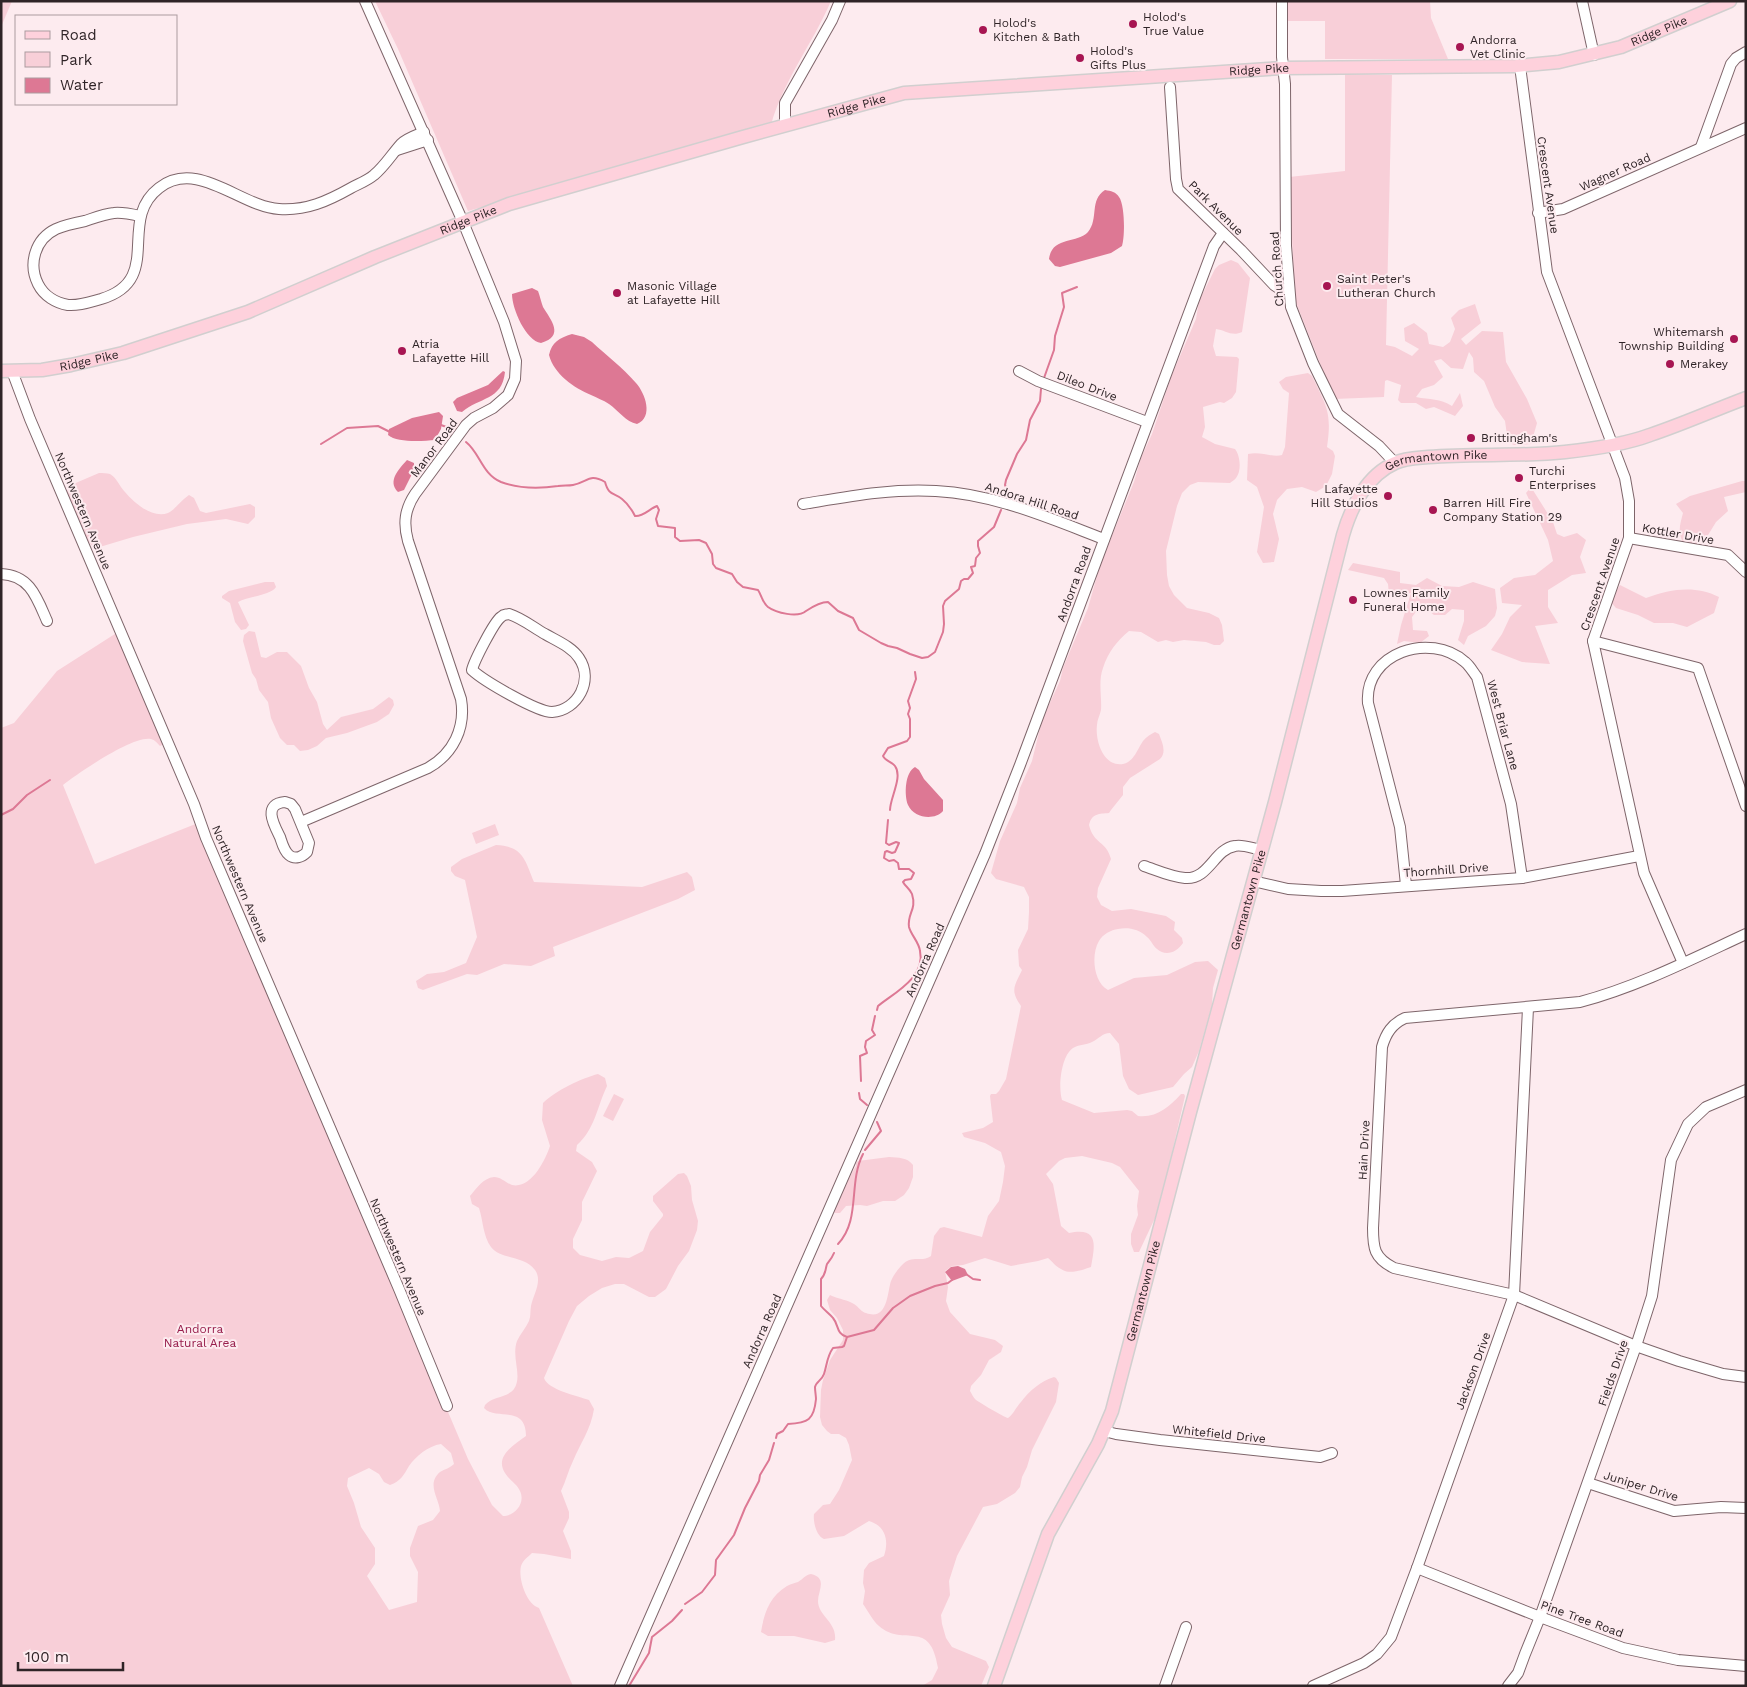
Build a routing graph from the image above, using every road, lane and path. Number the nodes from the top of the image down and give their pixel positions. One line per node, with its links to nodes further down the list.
1 (365, 1): 13 (street, Manor Road)
2 (840, 1): 11 (street)
3 (1282, 1): 9 (street, Church Road)
4 (1582, 1): 7 (street)
5 (1730, 1): 7 (main road, Ridge Pike)
6 (1746, 52): 14 (street)
7 (1594, 55): 8 (main road, Ridge Pike)
8 (1520, 66): 9 (main road, Ridge Pike); 15 (street, Crescent Avenue)
9 (1283, 68): 11 (main road, Ridge Pike); 19 (street, Church Road)
10 (1170, 87): 18 (street, Park Avenue)
11 (786, 125): 17 (main road, Ridge Pike)
12 (1746, 128): 14 (street, Wagner Road)
13 (426, 136): 16 (street); 17 (street, Manor Road)
14 (1701, 147): 15 (street, Wagner Road)
15 (1538, 213): 24 (street, Crescent Avenue)
16 (140, 216): 16 (street)
17 (463, 222): 20 (main road, Ridge Pike); 34 (street, Manor Road)
18 (1223, 233): 19 (street, Park Avenue); 23 (street, Andorra Road)
19 (1288, 289): 25 (street, Church Road)
20 (7, 371): 50 (street, Northwestern Avenue)
21 (1019, 371): 23 (street, Dileo Drive)
22 (1746, 398): 24 (main road, Germantown Pike)
23 (1147, 422): 28 (street, Andorra Road)
24 (1612, 445): 25 (main road, Germantown Pike); 27 (street, Crescent Avenue)
25 (1395, 463): 37 (main road, Germantown Pike)
26 (803, 504): 28 (street, Andora Hill Road)
27 (1629, 538): 29 (street, Kottler Drive); 32 (street, Crescent Avenue)
28 (1104, 539): 59 (street, Andorra Road)
29 (1746, 572)
30 (1, 574): 31 (street)
31 (46, 621)
32 (1593, 641): 35 (street); 38 (street, Crescent Avenue)
33 (472, 670): 33 (street); 34 (street)
34 (454, 676): 36 (street, Manor Road)
35 (1746, 806)
36 (301, 822): 36 (street)
37 (1262, 850): 39 (street); 41 (main road, Germantown Pike)
38 (1639, 856): 40 (street, Thornhill Drive); 44 (street, Crescent Avenue)
39 (1144, 866)
40 (1522, 878): 42 (street, Thornhill Drive); 42 (street, West Briar Lane)
41 (1253, 881): 42 (street, Thornhill Drive); 51 (main road, Germantown Pike)
42 (1406, 885)
43 (1746, 934): 44 (street, Hain Drive)
44 (1682, 963): 45 (street, Hain Drive)
45 (1528, 1008): 47 (street, Jackson Drive); 47 (street, Hain Drive)
46 (1746, 1090): 48 (street, Fields Drive)
47 (1514, 1295): 48 (street, Hain Drive); 55 (street, Jackson Drive)
48 (1636, 1346): 49 (street, Hain Drive); 53 (street, Fields Drive)
49 (1746, 1377)
50 (447, 1406)
51 (1104, 1431): 52 (street, Whitefield Drive); 60 (main road, Germantown Pike)
52 (1332, 1453)
53 (1588, 1483): 54 (street, Juniper Drive); 56 (street, Fields Drive)
54 (1746, 1508)
55 (1417, 1568): 56 (street, Pine Tree Road); 62 (street, Jackson Drive)
56 (1540, 1617): 58 (street, Pine Tree Road); 63 (street, Fields Drive)
57 (1186, 1627): 61 (street)
58 (1746, 1666)
59 (620, 1686)
60 (994, 1686)
61 (1165, 1686)
62 (1313, 1686)
63 (1508, 1686)

